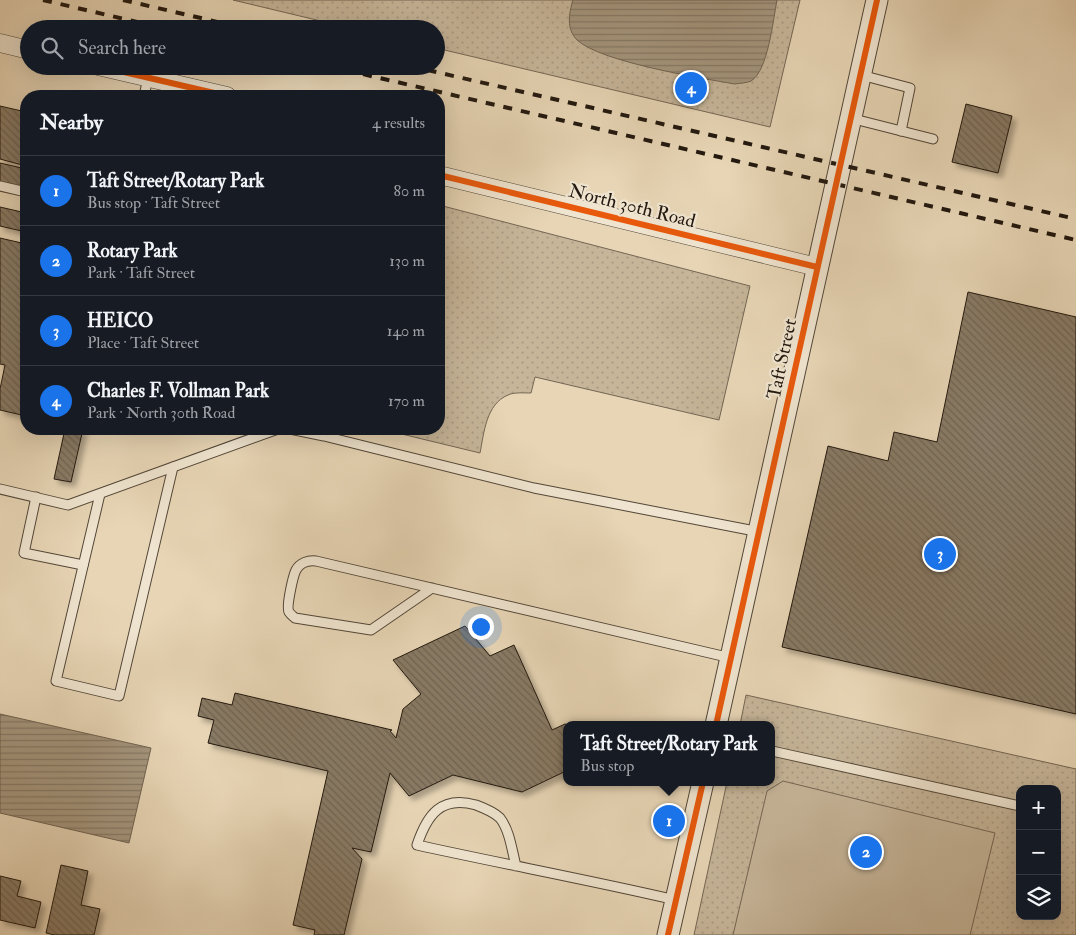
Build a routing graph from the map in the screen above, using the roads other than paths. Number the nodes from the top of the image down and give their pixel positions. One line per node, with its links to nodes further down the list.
1 (876, 0): 5 (street, Taft Street)
2 (0, 43): 3 (street)
3 (20, 48)
4 (136, 75): 6 (street)
5 (860, 75): 9 (street, Taft Street); 10 (lane)
6 (148, 78): 7 (lane); 8 (street)
7 (145, 90)
8 (201, 90)
9 (850, 118): 10 (lane); 15 (street, Taft Street)
10 (901, 131): 11 (lane)
11 (933, 139)
12 (445, 176): 15 (street, North 30th Road)
13 (0, 186): 14 (lane)
14 (20, 191)
15 (818, 267): 22 (street, Taft Street)
16 (262, 435): 18 (lane)
17 (319, 435): 22 (lane)
18 (173, 468): 20 (lane); 23 (lane)
19 (0, 489): 21 (lane)
20 (100, 494): 21 (lane); 23 (lane)
21 (36, 497): 23 (lane)
22 (760, 532): 25 (street, Taft Street)
23 (83, 565)
24 (432, 588): 24 (lane); 25 (lane)
25 (731, 658): 26 (street, Taft Street)
26 (717, 721)
27 (775, 752): 29 (lane)
28 (701, 786): 31 (street)
29 (1016, 805)
30 (516, 866): 30 (lane); 31 (lane)
31 (676, 900): 32 (street)
32 (668, 935)

